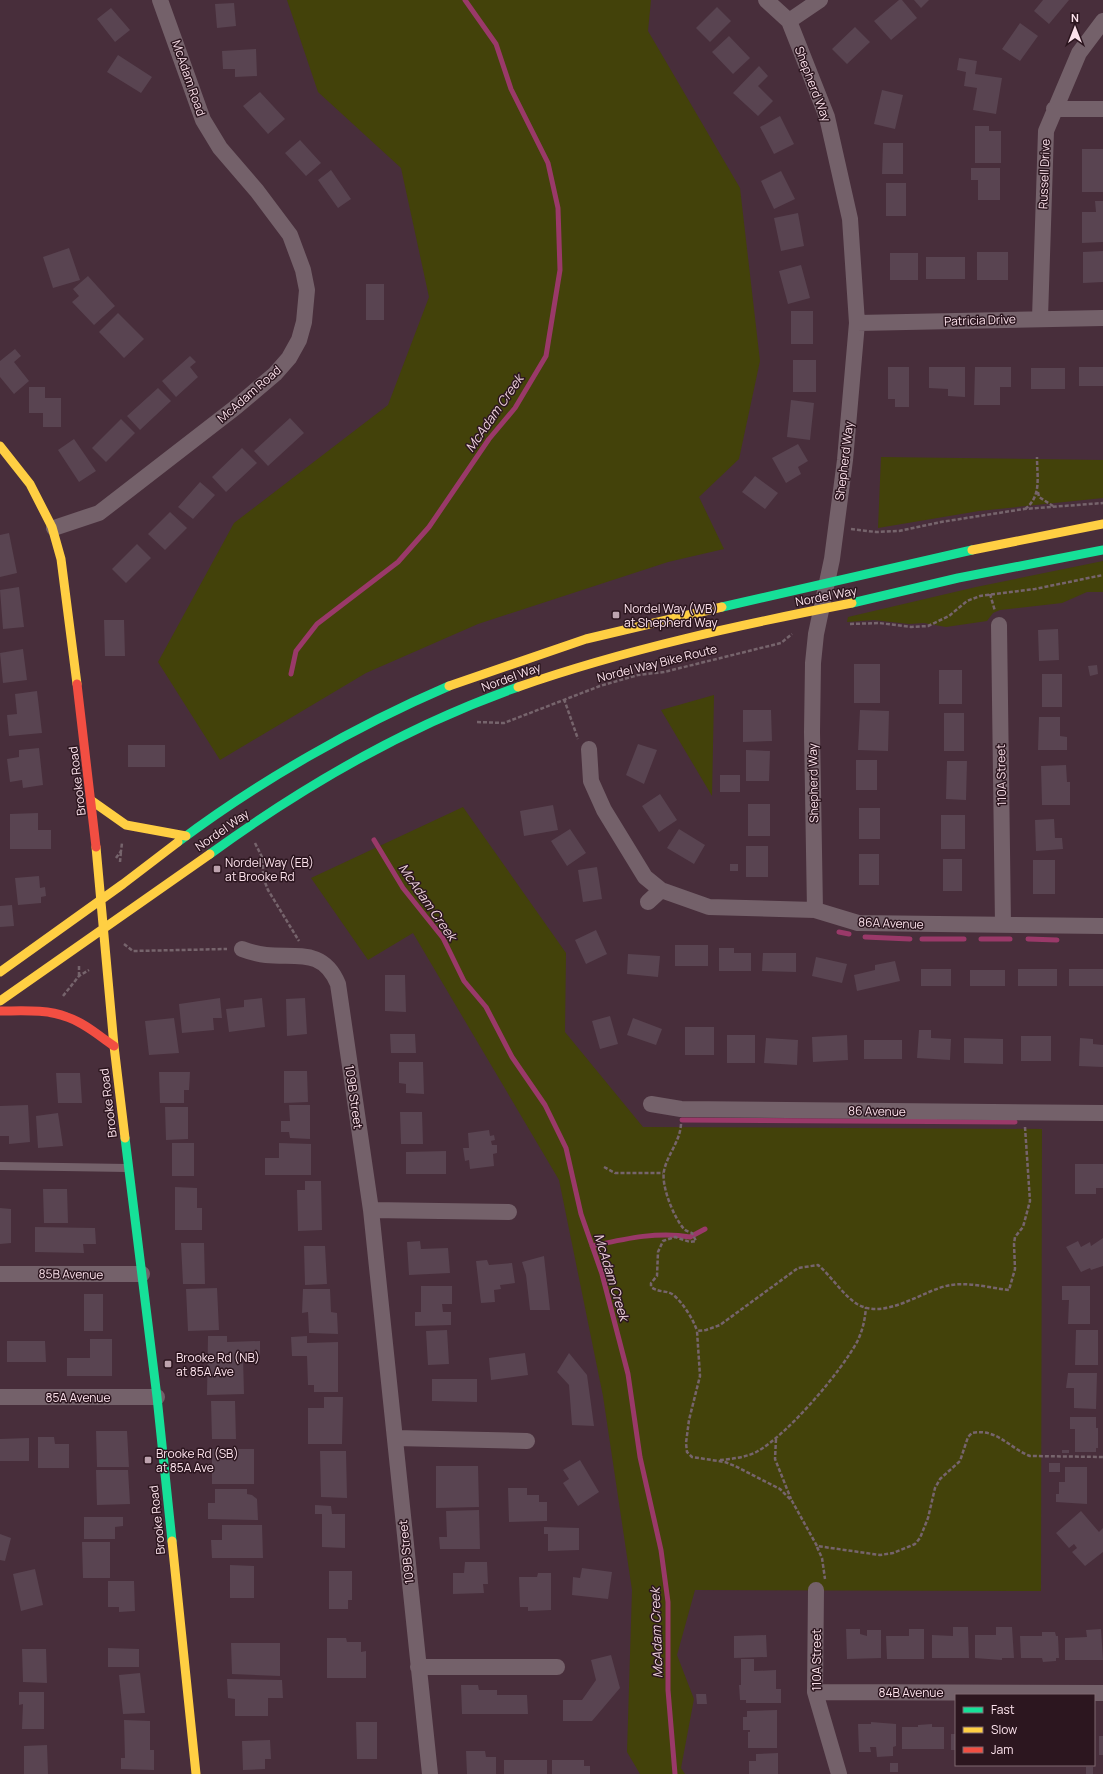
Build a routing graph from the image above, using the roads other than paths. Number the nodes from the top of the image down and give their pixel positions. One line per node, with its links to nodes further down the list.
1 (160, 0): 13 (street, McAdam Road)
2 (766, 0): 4 (street, Shepherd Way)
3 (820, 0): 4 (street)
4 (789, 21): 10 (street, Shepherd Way)
5 (1103, 21): 6 (street, Russell Drive)
6 (1054, 109): 7 (street); 8 (street, Russell Drive)
7 (1103, 109)
8 (1040, 318): 9 (street, Patricia Drive); 10 (street, Patricia Drive)
9 (1103, 318)
10 (857, 323): 15 (street, Shepherd Way)
11 (0, 446): 13 (main road, Brooke Road)
12 (1103, 524): 15 (main road, Nordel Way)
13 (54, 528): 19 (main road, Brooke Road)
14 (1103, 550): 16 (main road, Nordel Way)
15 (827, 584): 16 (street, Shepherd Way); 20 (main road, Nordel Way)
16 (822, 609): 24 (street, Shepherd Way); 27 (main road, Nordel Way)
17 (999, 625): 25 (street, 110A Street)
18 (589, 749): 21 (street, 86A Avenue)
19 (92, 801): 20 (main road); 22 (main road, Brooke Road)
20 (186, 836): 22 (main road, Nordel Way)
21 (660, 890): 23 (street); 24 (street, 86A Avenue)
22 (101, 899): 27 (main road, Brooke Road); 29 (main road, Nordel Way)
23 (648, 902)
24 (815, 910): 25 (street, 86A Avenue)
25 (1002, 925): 26 (street, 86A Avenue)
26 (1103, 926)
27 (104, 928): 30 (main road, Nordel Way); 32 (main road, Brooke Road)
28 (242, 949): 37 (street, 109B Street)
29 (0, 972)
30 (0, 1001)
31 (0, 1011): 32 (main road)
32 (114, 1046): 36 (main road, Brooke Road)
33 (651, 1104): 34 (street, 86 Avenue)
34 (1103, 1113)
35 (0, 1166): 36 (lane)
36 (128, 1168): 40 (main road, Brooke Road)
37 (371, 1210): 38 (street); 43 (street, 109B Street)
38 (509, 1212)
39 (0, 1274): 40 (street, 85B Avenue)
40 (142, 1274): 42 (main road, Brooke Road)
41 (0, 1397): 42 (street, 85A Avenue)
42 (157, 1397): 50 (main road, Brooke Road)
43 (394, 1438): 44 (street); 46 (street, 109B Street)
44 (527, 1441)
45 (821, 1587): 48 (street, 110A Street)
46 (418, 1667): 47 (street); 51 (street, 109B Street)
47 (557, 1667)
48 (814, 1692): 49 (street, 84B Avenue); 52 (street, 110A Street)
49 (1103, 1693)
50 (196, 1774)
51 (430, 1774)
52 (838, 1774)

